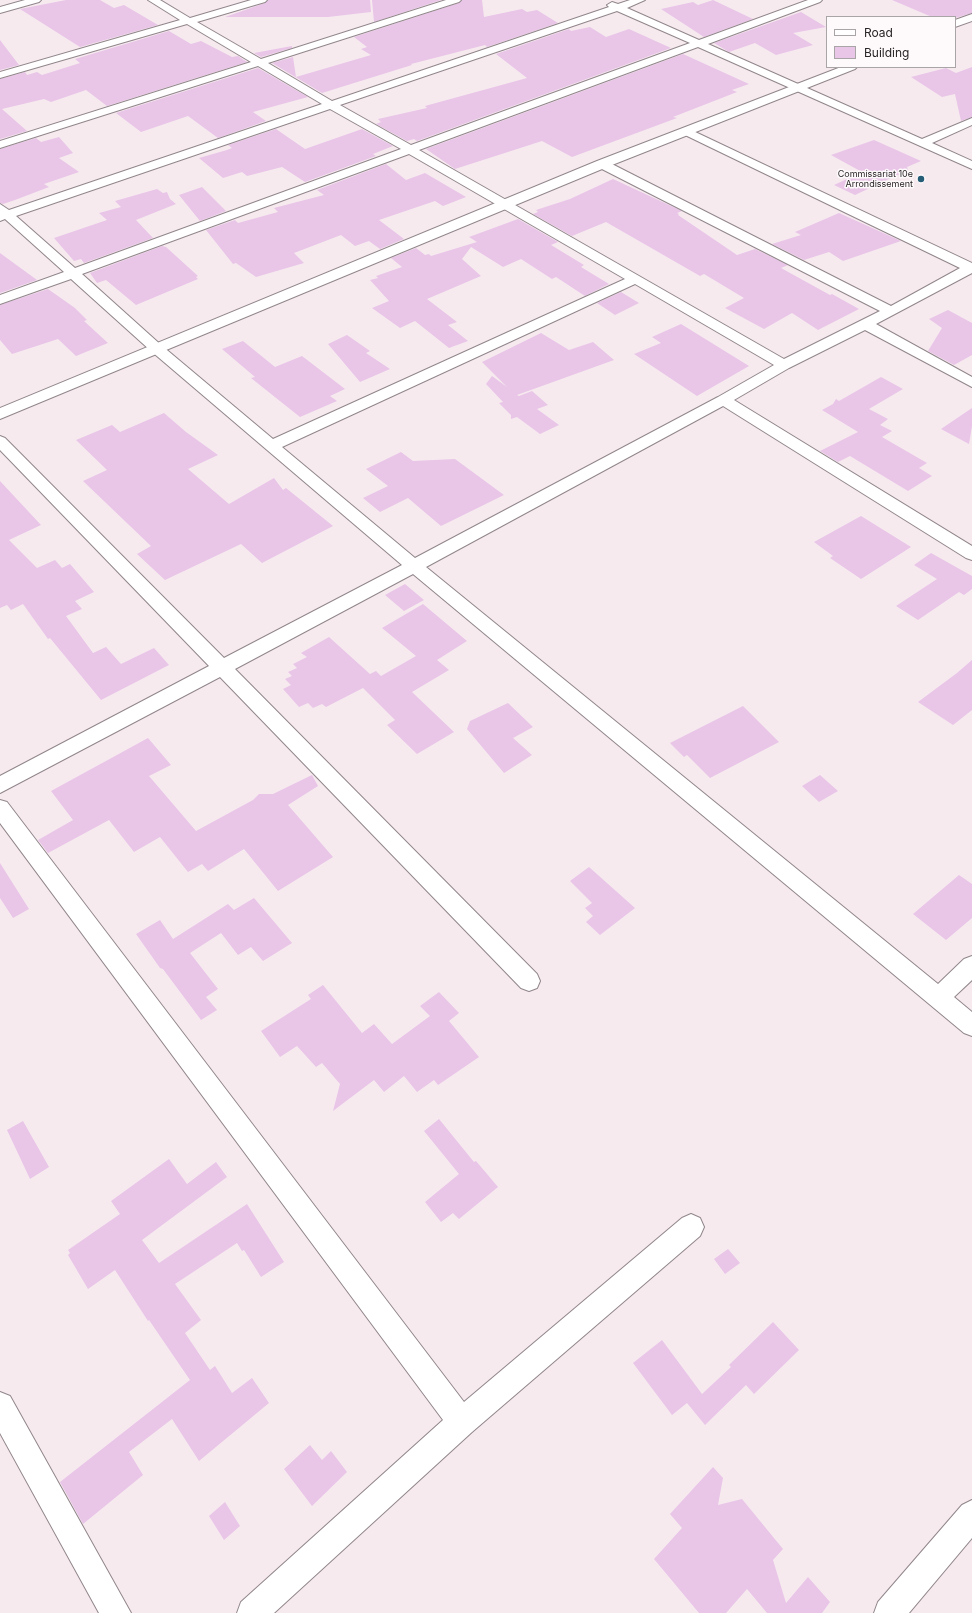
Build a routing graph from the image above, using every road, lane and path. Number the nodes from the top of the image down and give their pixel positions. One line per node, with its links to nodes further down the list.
1 (36, 0): 9 (street)
2 (153, 0): 11 (street)
3 (262, 0): 11 (street)
4 (456, 0): 14 (street)
5 (600, 0): 8 (street)
6 (640, 0): 8 (street)
7 (817, 0): 13 (street)
8 (618, 8): 13 (street); 18 (street)
9 (0, 10)
10 (972, 17): 12 (street)
11 (189, 21): 14 (street); 16 (street)
12 (956, 24)
13 (698, 43): 17 (street); 23 (street)
14 (260, 63): 18 (street); 22 (street)
15 (849, 68): 17 (street)
16 (0, 75)
17 (800, 88): 20 (street); 21 (street)
18 (330, 104): 23 (street); 27 (street)
19 (972, 121): 21 (street)
20 (687, 132): 24 (street); 28 (street)
21 (922, 143): 25 (street)
22 (0, 145)
23 (410, 149): 26 (street); 29 (street)
24 (602, 164): 26 (street); 32 (street)
25 (972, 165)
26 (506, 204): 30 (street); 34 (street)
27 (3, 213): 29 (street)
28 (971, 268): 32 (street)
29 (74, 273): 31 (street); 34 (street)
30 (635, 279): 35 (street); 40 (street)
31 (0, 300)
32 (891, 311): 33 (street)
33 (865, 324): 35 (street); 36 (street)
34 (156, 348): 38 (street); 40 (street)
35 (784, 365): 37 (street)
36 (972, 383)
37 (723, 400): 41 (street); 42 (street)
38 (0, 414)
39 (0, 441): 43 (street)
40 (271, 446): 42 (street)
41 (972, 554)
42 (414, 566): 43 (street); 48 (street)
43 (222, 668): 44 (street); 47 (street)
44 (0, 785)
45 (0, 808): 52 (street)
46 (972, 966): 48 (street)
47 (529, 981)
48 (938, 998): 49 (street)
49 (972, 1026)
50 (692, 1227): 52 (street)
51 (0, 1406): 54 (street)
52 (462, 1422): 55 (street)
53 (972, 1515): 56 (street)
54 (116, 1613)
55 (252, 1613)
56 (889, 1613)

